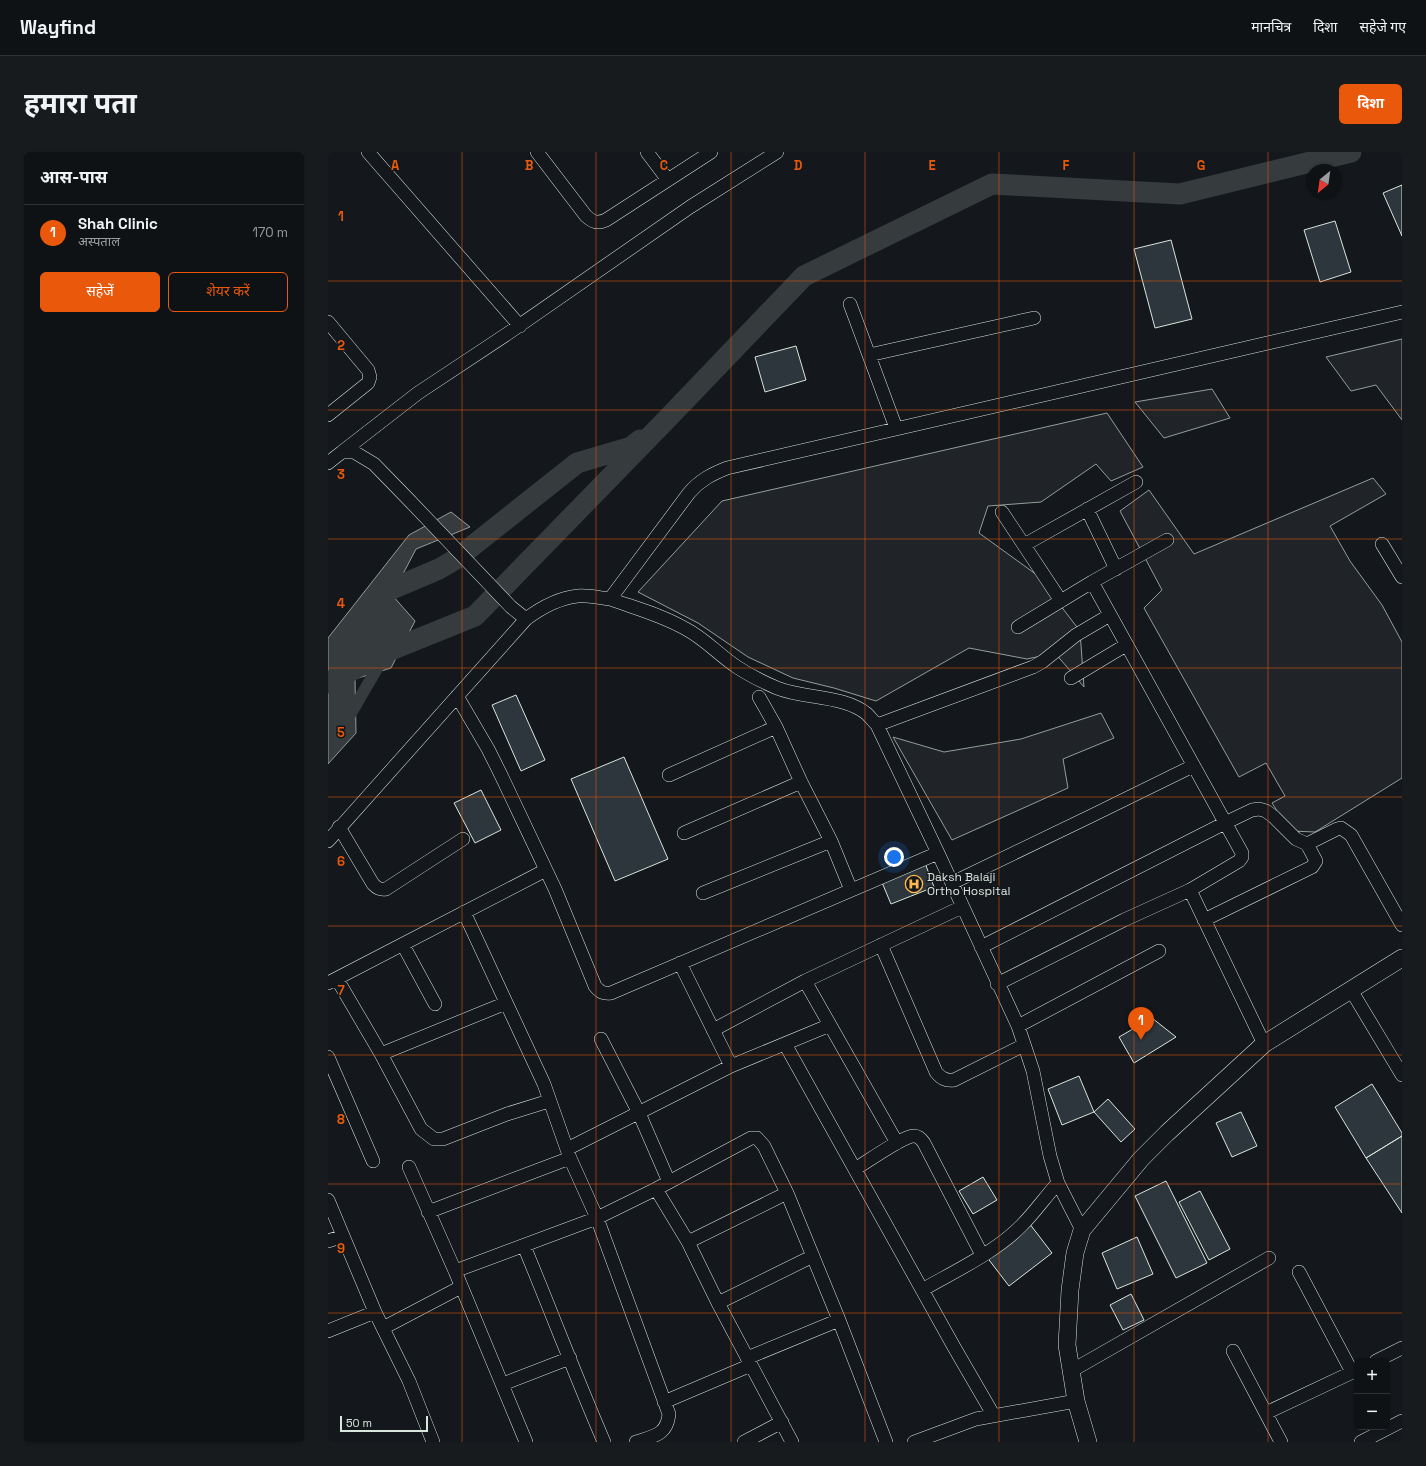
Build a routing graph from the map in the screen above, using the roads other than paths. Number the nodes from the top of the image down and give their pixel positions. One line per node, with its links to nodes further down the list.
1 (368, 152): 11 (street)
2 (537, 152): 6 (street)
3 (647, 152): 6 (street)
4 (712, 152): 6 (street)
5 (777, 152): 11 (street)
6 (668, 180)
7 (850, 304): 12 (street)
8 (1402, 312): 14 (street)
9 (1034, 318): 12 (street)
10 (328, 322): 13 (street)
11 (520, 326): 15 (street)
12 (869, 355): 14 (street)
13 (328, 415)
14 (896, 428): 26 (street)
15 (342, 452): 16 (street); 29 (street)
16 (328, 463)
17 (1136, 482): 18 (street)
18 (1087, 509): 22 (street); 23 (street)
19 (1002, 512): 22 (street)
20 (1167, 540): 23 (street)
21 (1382, 544): 24 (street)
22 (1024, 545): 27 (street)
23 (1116, 569): 25 (street)
24 (1402, 577)
25 (1092, 582): 27 (street); 28 (street)
26 (610, 599): 29 (street); 35 (street)
27 (1061, 601): 30 (street)
28 (1110, 615): 31 (street); 35 (street)
29 (526, 619): 33 (street)
30 (1018, 627)
31 (1126, 644): 32 (street); 37 (street)
32 (1071, 678)
33 (457, 696): 41 (street); 48 (street)
34 (759, 697): 36 (street)
35 (877, 725): 47 (street)
36 (776, 727): 38 (street); 39 (street)
37 (1193, 766): 40 (street); 49 (street)
38 (669, 774)
39 (801, 782): 42 (street); 45 (street)
40 (1225, 823): 46 (street); 51 (street); 59 (street)
41 (339, 827): 43 (street); 44 (street)
42 (684, 833)
43 (463, 839)
44 (328, 841)
45 (831, 841): 50 (street); 52 (street)
46 (1307, 844): 55 (street); 56 (street)
47 (938, 853): 49 (street); 50 (street)
48 (546, 870): 54 (street); 62 (street)
49 (952, 883): 53 (street)
50 (851, 890): 62 (street)
51 (1190, 890): 55 (street); 65 (street)
52 (703, 893)
53 (962, 907): 58 (street); 59 (street)
54 (464, 912): 57 (street); 67 (street)
55 (1204, 920): 74 (street)
56 (1402, 925)
57 (403, 945): 63 (street); 68 (street)
58 (881, 945): 64 (street); 75 (street)
59 (981, 947): 65 (street)
60 (1159, 952): 70 (street)
61 (1402, 958): 66 (main road)
62 (680, 963): 71 (street)
63 (332, 981): 76 (street)
64 (805, 981): 69 (street); 71 (street)
65 (997, 984): 70 (street)
66 (1350, 990): 74 (main road); 79 (street)
67 (506, 1003): 76 (street); 80 (street)
68 (435, 1004)
69 (830, 1025): 73 (street); 82 (street)
70 (1018, 1026): 75 (street)
71 (714, 1030): 78 (street)
72 (601, 1038): 81 (street)
73 (785, 1044): 78 (street); 86 (street)
74 (1264, 1044): 94 (main road)
75 (1024, 1045): 88 (street)
76 (381, 1054): 80 (street)
77 (328, 1057): 84 (street)
78 (731, 1066): 81 (street)
79 (1402, 1075)
80 (549, 1101): 83 (street)
81 (639, 1113): 83 (street); 87 (street)
82 (897, 1143): 86 (street); 99 (street)
83 (568, 1153): 92 (street); 93 (street)
84 (373, 1161)
85 (408, 1167): 92 (street)
86 (855, 1169): 105 (street)
87 (669, 1182): 89 (street); 90 (street)
88 (1058, 1182): 94 (street); 99 (street)
89 (656, 1189): 93 (street); 97 (street)
90 (787, 1193): 97 (street); 100 (street)
91 (328, 1200): 95 (street)
92 (428, 1212): 102 (street)
93 (597, 1218): 98 (street); 121 (street)
94 (1082, 1230): 117 (main road)
95 (343, 1236): 96 (street); 107 (street)
96 (328, 1241)
97 (688, 1242): 106 (street)
98 (524, 1246): 102 (street); 113 (street)
99 (982, 1255): 105 (street)
100 (813, 1256): 106 (street); 108 (street)
101 (1269, 1258): 117 (street)
102 (455, 1271): 104 (street)
103 (1299, 1272): 116 (street)
104 (461, 1287): 109 (street); 119 (street)
105 (922, 1290): 123 (street)
106 (718, 1303): 115 (street)
107 (375, 1312): 109 (street); 110 (street)
108 (840, 1320): 115 (street); 134 (street)
109 (383, 1328): 128 (street)
110 (328, 1331)
111 (1402, 1348): 114 (street)
112 (1233, 1351): 122 (street)
113 (570, 1358): 119 (street); 130 (street)
114 (1382, 1358)
115 (749, 1362): 121 (street); 125 (street)
116 (1354, 1369)
117 (1071, 1371): 120 (main road)
118 (1354, 1371): 122 (street)
119 (503, 1384): 129 (street)
120 (1076, 1401): 123 (street); 136 (main road)
121 (664, 1402): 126 (street)
122 (1266, 1414): 137 (street)
123 (994, 1416): 135 (street)
124 (1402, 1421): 127 (street)
125 (782, 1422): 132 (street); 133 (street)
126 (657, 1439): 131 (street)
127 (1376, 1439): 138 (street)
128 (433, 1442)
129 (526, 1442)
130 (604, 1442)
131 (636, 1442)
132 (744, 1442)
133 (792, 1442)
134 (886, 1442)
135 (914, 1442)
136 (1088, 1442)
137 (1281, 1442)
138 (1362, 1442)

